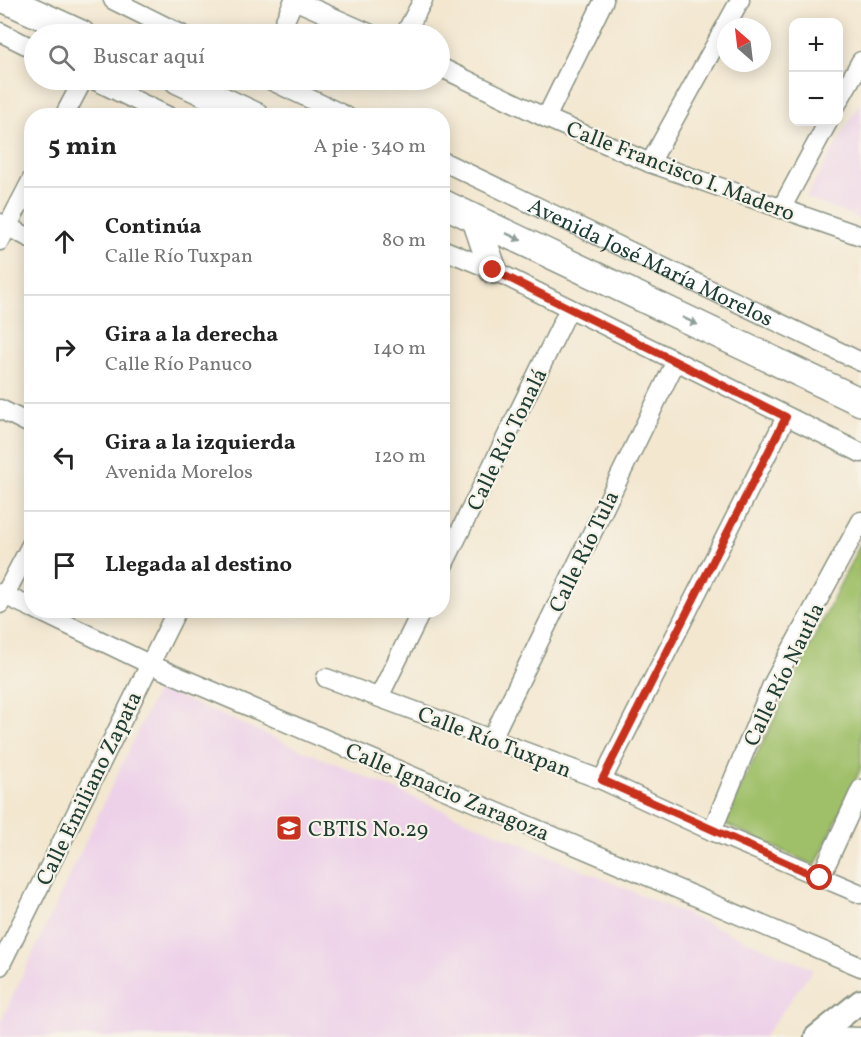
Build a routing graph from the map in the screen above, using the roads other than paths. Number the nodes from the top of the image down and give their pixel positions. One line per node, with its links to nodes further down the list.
1 (7, 0): 7 (main road)
2 (113, 0): 8 (street)
3 (294, 0): 9 (street); 10 (street)
4 (423, 0): 11 (street)
5 (604, 0): 25 (street)
6 (740, 0): 27 (street)
7 (59, 24)
8 (161, 24)
9 (283, 24)
10 (348, 24)
11 (410, 24)
12 (0, 32): 13 (street)
13 (24, 44)
14 (861, 61): 20 (street)
15 (450, 72): 25 (street, Calle Francisco I. Madero)
16 (78, 90): 21 (street)
17 (115, 90): 22 (street)
18 (199, 90): 23 (main road)
19 (291, 90): 24 (street)
20 (843, 93)
21 (68, 108)
22 (152, 108)
23 (238, 108)
24 (329, 108)
25 (546, 118): 27 (street, Calle Francisco I. Madero)
26 (826, 126): 31 (street)
27 (650, 163): 31 (street, Calle Francisco I. Madero)
28 (450, 165): 40 (street, Avenida José María Morelos)
29 (24, 193): 33 (street)
30 (450, 209): 32 (main road, Avenida José María Morelos)
31 (780, 209): 34 (street, Calle Francisco I. Madero)
32 (476, 220): 37 (main road); 41 (main road, Avenida José María Morelos, one-way to 41)
33 (2, 230): 35 (street)
34 (861, 236)
35 (24, 237)
36 (450, 252): 37 (street)
37 (493, 270): 38 (street)
38 (569, 309): 39 (street); 47 (street, Calle Río Tonalá)
39 (676, 362): 43 (street); 57 (street, Calle Río Tula)
40 (861, 362)
41 (861, 402)
42 (0, 409): 44 (street)
43 (786, 417): 45 (street); 58 (street)
44 (24, 421)
45 (861, 453)
46 (861, 520): 60 (street, Calle Río Nautla)
47 (450, 552)
48 (24, 557): 49 (street)
49 (2, 597): 50 (street)
50 (24, 605)
51 (54, 618): 54 (street, Calle Ignacio Zaragoza)
52 (173, 618): 54 (street, Calle Emiliano Zapata)
53 (418, 618): 56 (street)
54 (149, 664): 63 (street, Calle Emiliano Zapata); 64 (street, Calle Ignacio Zaragoza)
55 (326, 678): 56 (street, Calle Río Tuxpan)
56 (380, 697): 57 (street, Calle Río Tuxpan)
57 (491, 740): 58 (street, Calle Río Tuxpan)
58 (602, 780): 60 (street, Calle Río Tuxpan)
59 (861, 789): 61 (street)
60 (712, 831): 61 (street, Calle Río Tuxpan)
61 (820, 878): 62 (street, Calle Río Tuxpan)
62 (861, 894)
63 (0, 966)
64 (861, 967)
65 (861, 1001): 66 (street)
66 (816, 1037): 67 (street)
67 (861, 1037)

